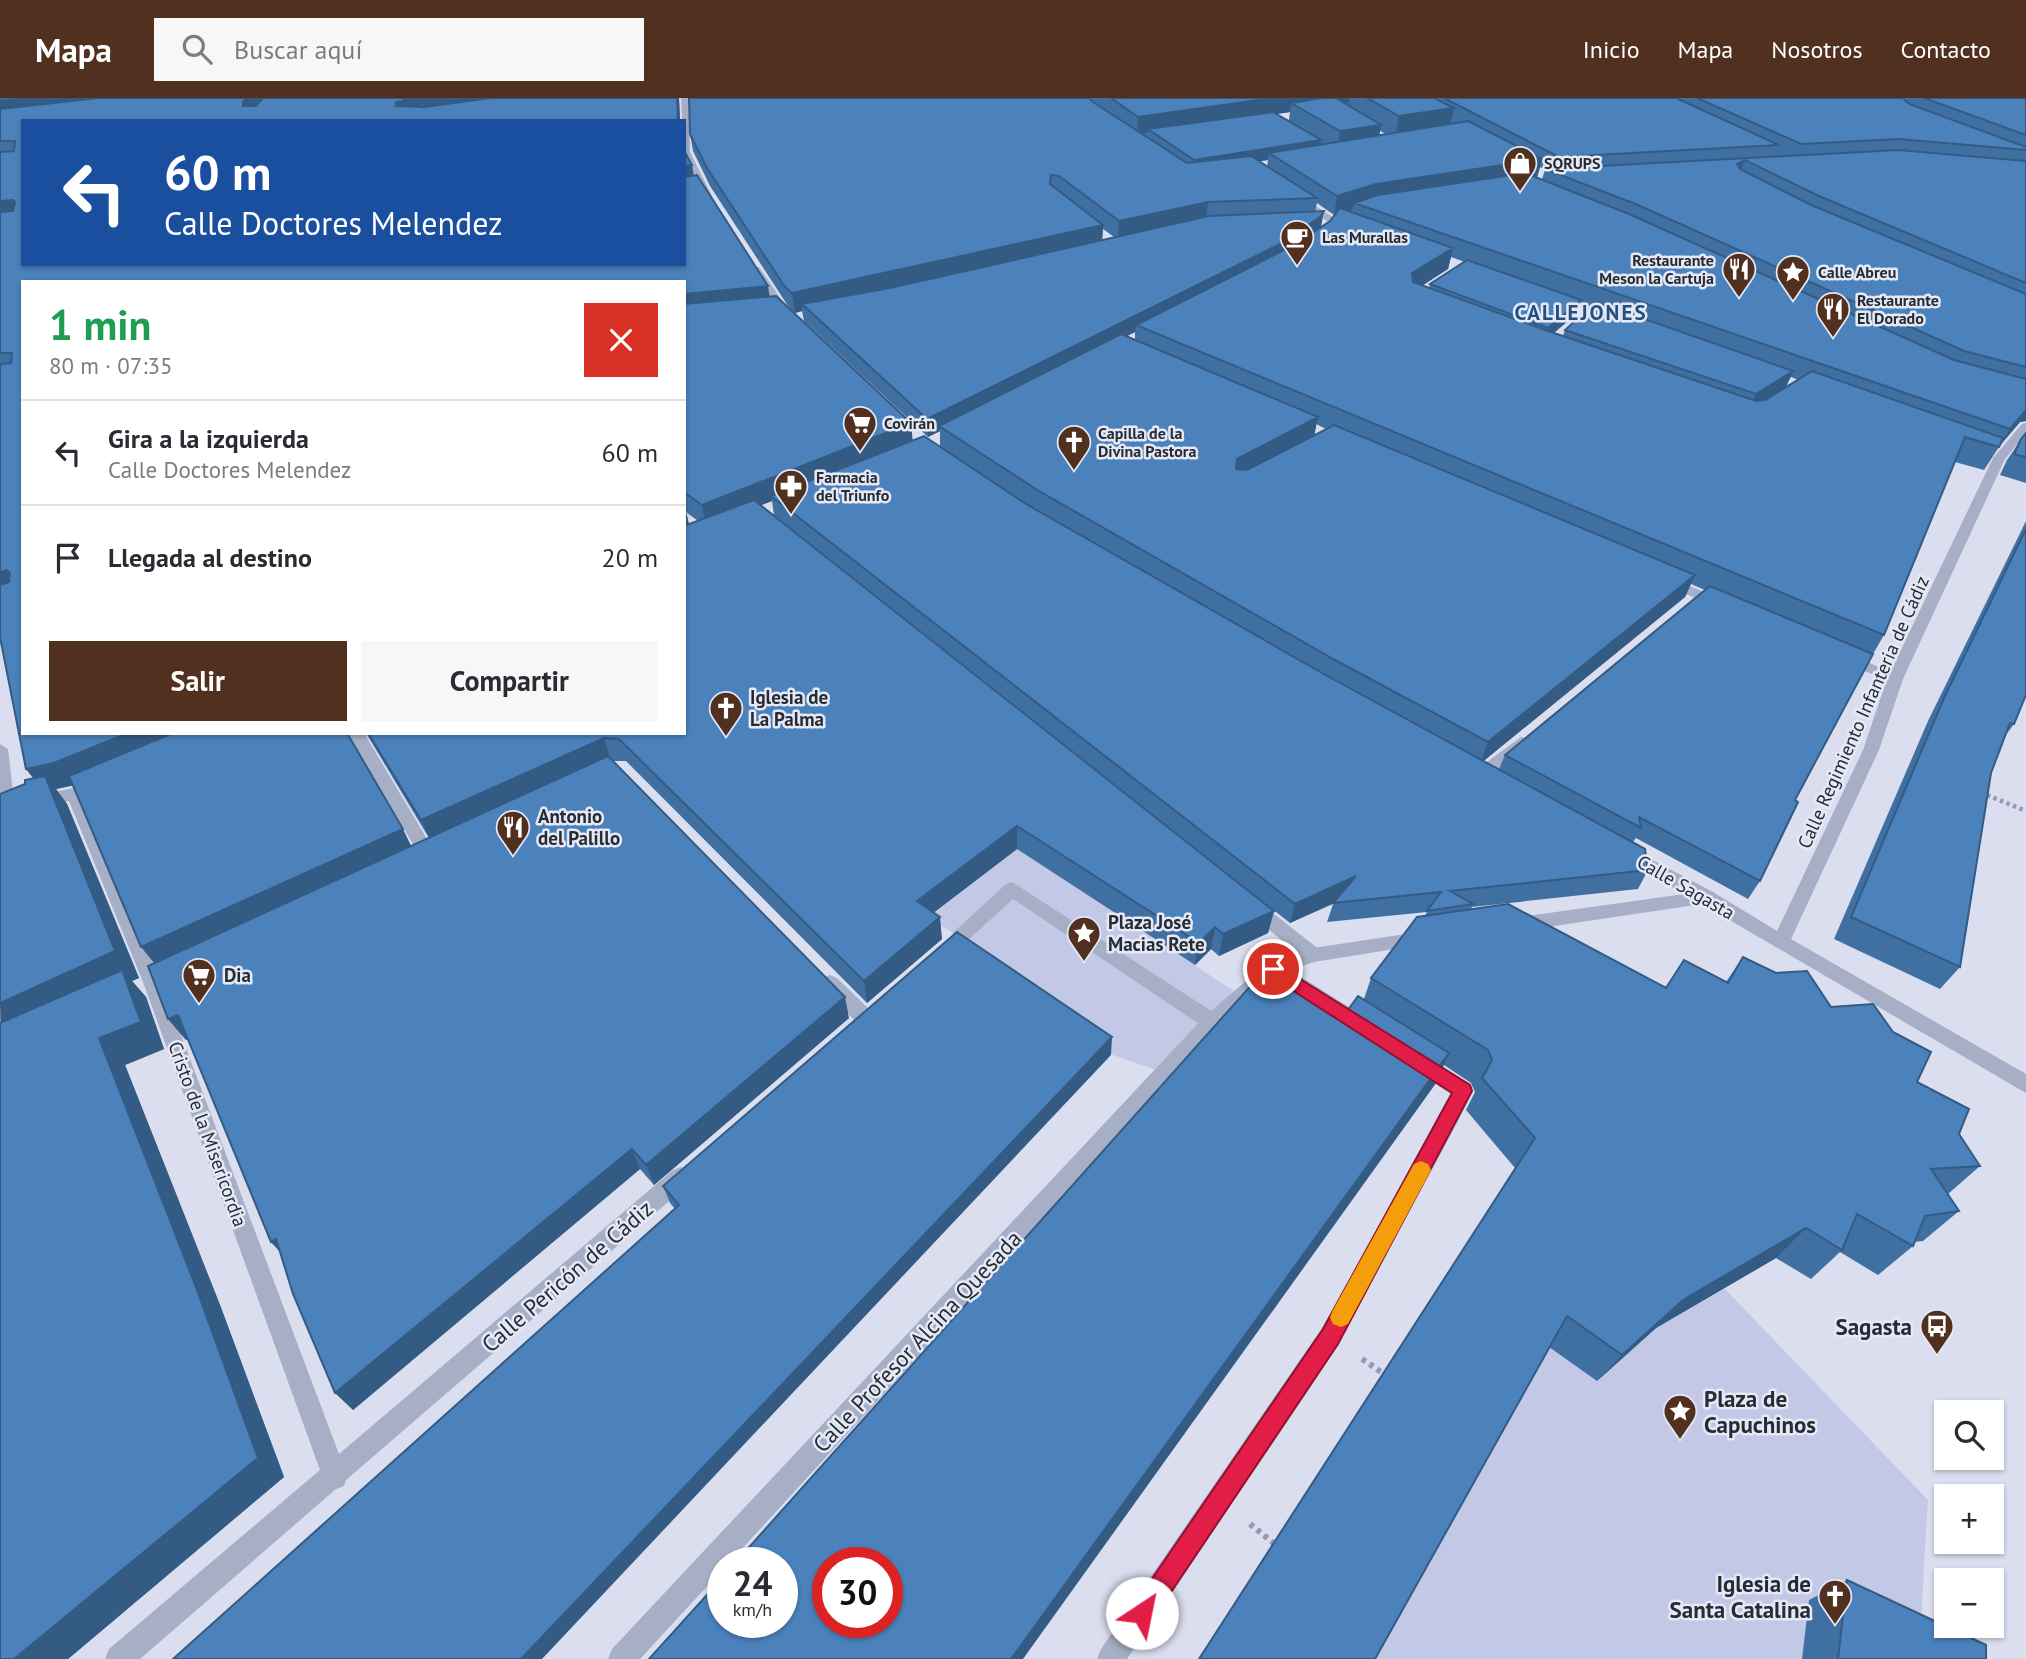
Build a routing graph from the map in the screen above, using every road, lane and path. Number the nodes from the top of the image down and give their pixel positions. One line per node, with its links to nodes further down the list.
1 (685, 98): 2 (street)
2 (685, 119)
3 (686, 156): 5 (street)
4 (1286, 191): 8 (street)
5 (718, 209)
6 (1353, 214): 8 (street)
7 (1309, 222): 8 (street)
8 (1330, 225): 9 (street)
9 (1359, 230)
10 (747, 254): 11 (street)
11 (770, 311)
12 (2026, 427): 16 (street, Calle Regimiento Infanteria de Cádiz)
13 (1649, 573): 14 (street)
14 (1736, 611)
15 (1834, 653): 16 (street)
16 (1895, 679): 30 (street, Calle Regimiento Infanteria de Cádiz)
17 (1534, 731): 20 (street)
18 (357, 735): 25 (street)
19 (0, 749): 22 (street)
20 (1482, 774)
21 (1978, 792): 23 (path)
22 (4, 808): 43 (street, Cristo de la Misericordia)
23 (2026, 811)
24 (1612, 845): 27 (street, Calle Sagasta)
25 (427, 854)
26 (1237, 894): 32 (street)
27 (1707, 897): 28 (street); 30 (street, Calle Sagasta)
28 (1503, 927)
29 (1435, 937): 32 (street)
30 (1781, 942): 39 (street, Calle Sagasta)
31 (939, 955): 37 (street)
32 (1312, 955): 33 (street)
33 (1273, 969): 37 (street, Calle Profesor Alcina Quesada); 41 (street)
34 (817, 970): 36 (street)
35 (886, 1000): 36 (street)
36 (865, 1018): 38 (street)
37 (1212, 1022): 47 (street, Calle Profesor Alcina Quesada)
38 (844, 1036)
39 (2026, 1084)
40 (698, 1162): 43 (street, Calle Pericón de Cádiz)
41 (1330, 1336): 42 (path); 44 (street)
42 (1395, 1382)
43 (335, 1477): 46 (street, Calle Pericón de Cádiz)
44 (1220, 1499): 45 (path); 48 (street)
45 (1280, 1549)
46 (119, 1659)
47 (622, 1659)
48 (1111, 1659)

